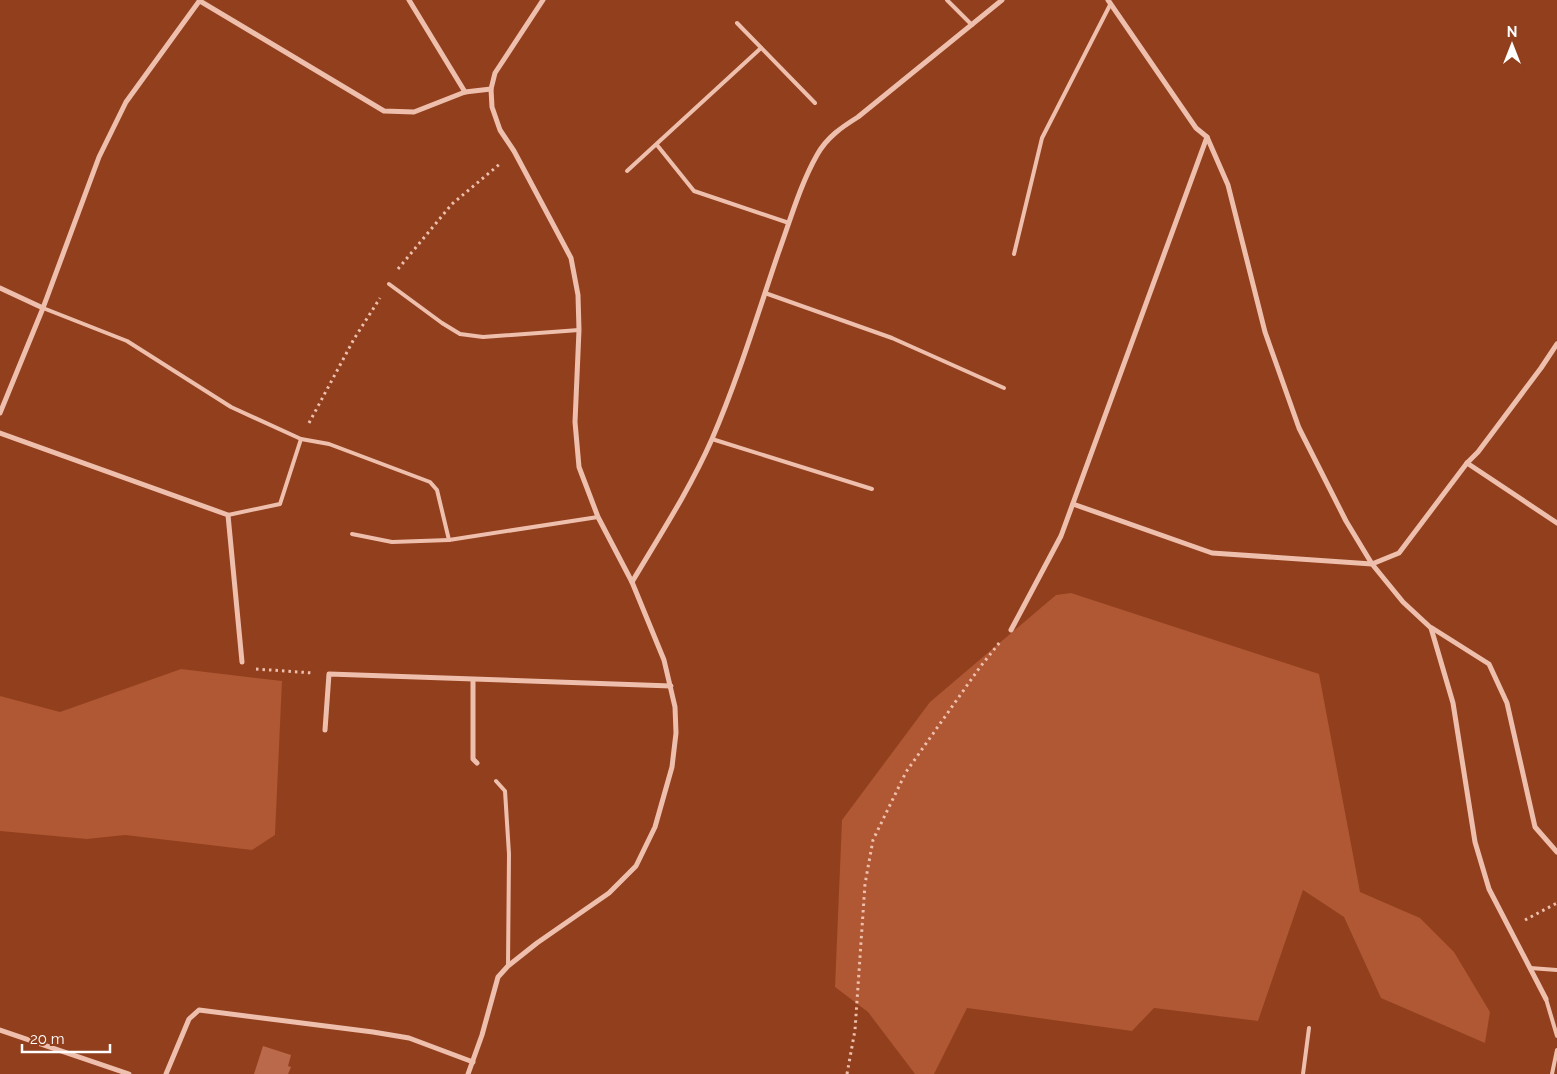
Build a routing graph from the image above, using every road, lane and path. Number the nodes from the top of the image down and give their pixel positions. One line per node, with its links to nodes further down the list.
1 (410, 0): 11 (street)
2 (543, 0): 10 (street)
3 (947, 0): 8 (lane)
4 (1002, 0): 8 (street)
5 (200, 1): 11 (street); 21 (street)
6 (1109, 2): 13 (street); 17 (lane)
7 (737, 23): 9 (lane)
8 (972, 26): 16 (street)
9 (761, 48): 12 (lane); 14 (lane)
10 (491, 89): 11 (street); 22 (street)
11 (465, 92)
12 (815, 103)
13 (1207, 137): 31 (street); 37 (street)
14 (657, 145): 15 (lane); 16 (lane)
15 (627, 171)
16 (789, 223): 20 (street)
17 (1014, 254)
18 (389, 284): 22 (lane)
19 (0, 288): 21 (street)
20 (765, 293): 24 (lane); 28 (street)
21 (43, 308): 25 (street); 27 (lane)
22 (579, 330): 33 (street)
23 (1557, 344): 29 (street)
24 (1004, 388)
25 (0, 413)
26 (0, 433): 32 (street)
27 (301, 439): 32 (lane); 36 (lane)
28 (712, 439): 30 (lane); 38 (street)
29 (1467, 463): 34 (street); 37 (street)
30 (872, 489)
31 (1073, 504): 37 (street); 40 (street)
32 (228, 515): 41 (street)
33 (598, 517): 36 (lane); 38 (street)
34 (1557, 523)
35 (352, 534): 36 (lane)
36 (449, 540)
37 (1372, 564): 39 (street)
38 (632, 582): 44 (street)
39 (1431, 628): 48 (street); 50 (street)
40 (1011, 630): 64 (path)
41 (242, 662): 42 (path)
42 (329, 674): 43 (street); 45 (street)
43 (473, 680): 44 (street); 46 (street)
44 (670, 686): 51 (street)
45 (325, 730)
46 (477, 763)
47 (496, 780): 51 (lane)
48 (1557, 852)
49 (1557, 902): 50 (path)
50 (1509, 929): 52 (street)
51 (508, 966): 59 (street)
52 (1530, 968): 53 (lane); 54 (street)
53 (1557, 970)
54 (1546, 999): 57 (lane)
55 (1308, 1028): 65 (lane)
56 (0, 1030): 61 (street)
57 (1557, 1036)
58 (1557, 1050): 66 (lane)
59 (473, 1062): 60 (street); 62 (street)
60 (468, 1073): 63 (street)
61 (129, 1074)
62 (166, 1074)
63 (475, 1074)
64 (847, 1074)
65 (1303, 1074)
66 (1552, 1074)

